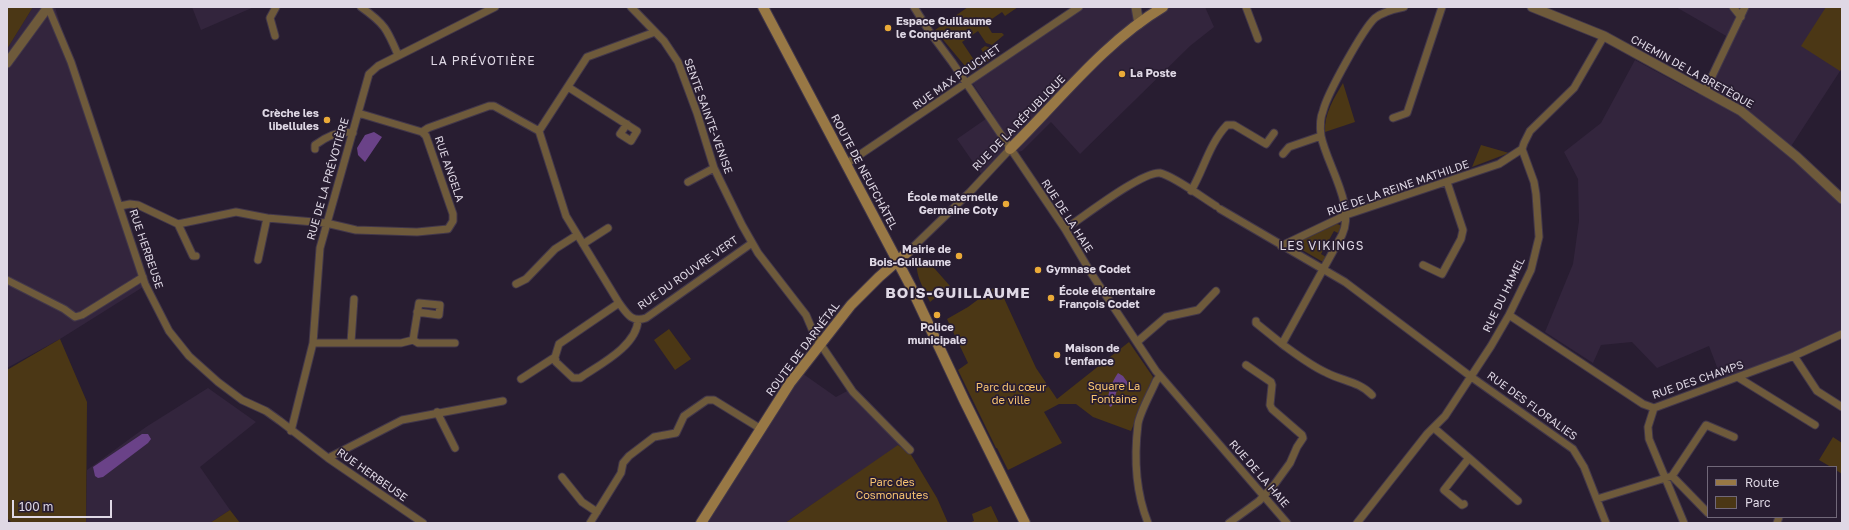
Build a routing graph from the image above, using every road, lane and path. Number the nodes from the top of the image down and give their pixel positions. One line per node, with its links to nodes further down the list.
1 (48, 7): 24 (street); 46 (street, RUE HERBEUSE)
2 (276, 7): 20 (street)
3 (361, 7): 23 (street)
4 (495, 7): 23 (street, RUE DE LA PRÉVOTIÈRE)
5 (631, 7): 19 (street, SENTE SAINTE-VENISE)
6 (763, 7): 40 (main road, ROUTE DE NEUFCHÂTEL)
7 (914, 7): 25 (street, RUE DE LA HAIE)
8 (1079, 7): 25 (street, RUE MAX POUCHET)
9 (1136, 7): 18 (street)
10 (1163, 7): 18 (main road, RUE DE LA RÉPUBLIQUE)
11 (1246, 7): 22 (street)
12 (1404, 7): 35 (street)
13 (1442, 7): 29 (street)
14 (1532, 7): 21 (street, CHEMIN DE LA BRETÈQUE)
15 (1733, 7): 17 (street)
16 (1745, 7): 17 (street)
17 (1741, 16): 27 (street)
18 (1139, 24): 37 (main road, RUE DE LA RÉPUBLIQUE)
19 (655, 32): 26 (street); 41 (street, SENTE SAINTE-VENISE)
20 (275, 36)
21 (1604, 36): 27 (street, CHEMIN DE LA BRETÈQUE); 38 (street)
22 (1258, 39)
23 (398, 55): 28 (street, RUE DE LA PRÉVOTIÈRE)
24 (7, 63)
25 (966, 83): 37 (street, RUE DE LA HAIE); 40 (street, RUE MAX POUCHET)
26 (568, 86): 30 (street); 31 (street)
27 (1705, 91): 45 (street, CHEMIN DE LA BRETÈQUE)
28 (358, 113): 32 (street, RUE DE LA PRÉVOTIÈRE); 33 (street, RUE ANGELA)
29 (1393, 118)
30 (627, 124)
31 (539, 131): 33 (street); 53 (street, RUE DU ROUVRE VERT)
32 (353, 132): 36 (street); 49 (street, RUE DE LA PRÉVOTIÈRE)
33 (422, 132): 49 (street, RUE ANGELA)
34 (1274, 133): 44 (street)
35 (1321, 136): 39 (street); 47 (street)
36 (315, 149)
37 (1010, 149): 52 (street, RUE DE LA HAIE); 57 (street, RUE DE LA RÉPUBLIQUE)
38 (1522, 149): 43 (street, RUE DE LA REINE MATHILDE); 70 (street, RUE DU HAMEL)
39 (1283, 154)
40 (846, 164): 60 (main road, ROUTE DE NEUFCHÂTEL)
41 (714, 168): 42 (street); 54 (street, SENTE SAINTE-VENISE)
42 (688, 182)
43 (1447, 182): 47 (street, RUE DE LA REINE MATHILDE); 61 (street)
44 (1192, 191): 52 (street, RUE DES FLORALIES); 56 (street, RUE DES FLORALIES)
45 (1842, 199)
46 (120, 206): 50 (street); 63 (street, RUE HERBEUSE)
47 (1346, 216): 56 (street, RUE DE LA REINE MATHILDE); 62 (street)
48 (267, 218): 49 (street); 50 (street); 59 (street)
49 (326, 223): 77 (street, RUE DE LA PRÉVOTIÈRE)
50 (178, 224): 58 (street)
51 (608, 228): 55 (street)
52 (1064, 229): 76 (street, RUE DE LA HAIE)
53 (577, 235): 55 (street, RUE DU ROUVRE VERT); 65 (street)
54 (752, 242): 71 (street, RUE DU ROUVRE VERT); 79 (street, SENTE SAINTE-VENISE)
55 (583, 244): 68 (street, RUE DU ROUVRE VERT)
56 (1281, 246): 62 (street, RUE DES FLORALIES)
57 (910, 250): 60 (main road, RUE DE LA RÉPUBLIQUE)
58 (196, 256)
59 (258, 260)
60 (898, 261): 79 (main road, ROUTE DE DARNÉTAL); 113 (main road, ROUTE DE NEUFCHÂTEL)
61 (1423, 265)
62 (1323, 270): 80 (street); 85 (street, RUE DES FLORALIES)
63 (142, 277): 64 (street); 96 (street, RUE HERBEUSE)
64 (7, 280)
65 (516, 284)
66 (1216, 292): 76 (street)
67 (354, 299): 75 (street)
68 (620, 303): 71 (street, RUE DU ROUVRE VERT); 82 (street)
69 (417, 312): 74 (street)
70 (1509, 315): 85 (street, RUE DU HAMEL); 91 (street, RUE DES CHAMPS)
71 (638, 320): 82 (street)
72 (1256, 321): 80 (street)
73 (1842, 334): 81 (street, RUE DES CHAMPS)
74 (413, 340): 75 (street); 78 (street)
75 (351, 342): 77 (street)
76 (1137, 342): 84 (street, RUE DE LA HAIE)
77 (313, 343): 96 (street, RUE DE LA PRÉVOTIÈRE)
78 (455, 343)
79 (821, 343): 95 (main road, ROUTE DE DARNÉTAL); 99 (street, SENTE SAINTE-VENISE)
80 (1282, 344): 88 (street)
81 (1794, 356): 86 (street, RUE DES CHAMPS); 90 (street)
82 (555, 357): 87 (street)
83 (1246, 364): 104 (street)
84 (1160, 376): 104 (street, RUE DE LA HAIE); 114 (street)
85 (1470, 376): 94 (street, RUE DU HAMEL); 105 (street, RUE DES FLORALIES)
86 (1739, 378): 91 (street, RUE DES CHAMPS); 93 (street)
87 (521, 379)
88 (1372, 395)
89 (503, 401): 92 (street)
90 (1842, 407)
91 (1654, 408): 103 (street)
92 (437, 412): 98 (street); 100 (street)
93 (1815, 425)
94 (1434, 428): 101 (street); 117 (street, RUE DU HAMEL)
95 (761, 429): 108 (street); 112 (main road, ROUTE DE DARNÉTAL)
96 (291, 431): 100 (street, RUE HERBEUSE)
97 (1734, 437): 103 (street)
98 (455, 448)
99 (910, 450)
100 (328, 458): 110 (street, RUE HERBEUSE)
101 (1469, 458): 106 (street); 107 (street)
102 (562, 476): 108 (street)
103 (1669, 476): 105 (street); 109 (street); 119 (street)
104 (1263, 497): 115 (street); 116 (street, RUE DE LA HAIE)
105 (1597, 499): 118 (street, RUE DES FLORALIES)
106 (1518, 501)
107 (1464, 504)
108 (597, 512): 111 (street)
109 (1707, 512)
110 (423, 523)
111 (590, 523)
112 (701, 523)
113 (1025, 523)
114 (1148, 523)
115 (1228, 523)
116 (1287, 523)
117 (1357, 523)
118 (1606, 523)
119 (1684, 523)

